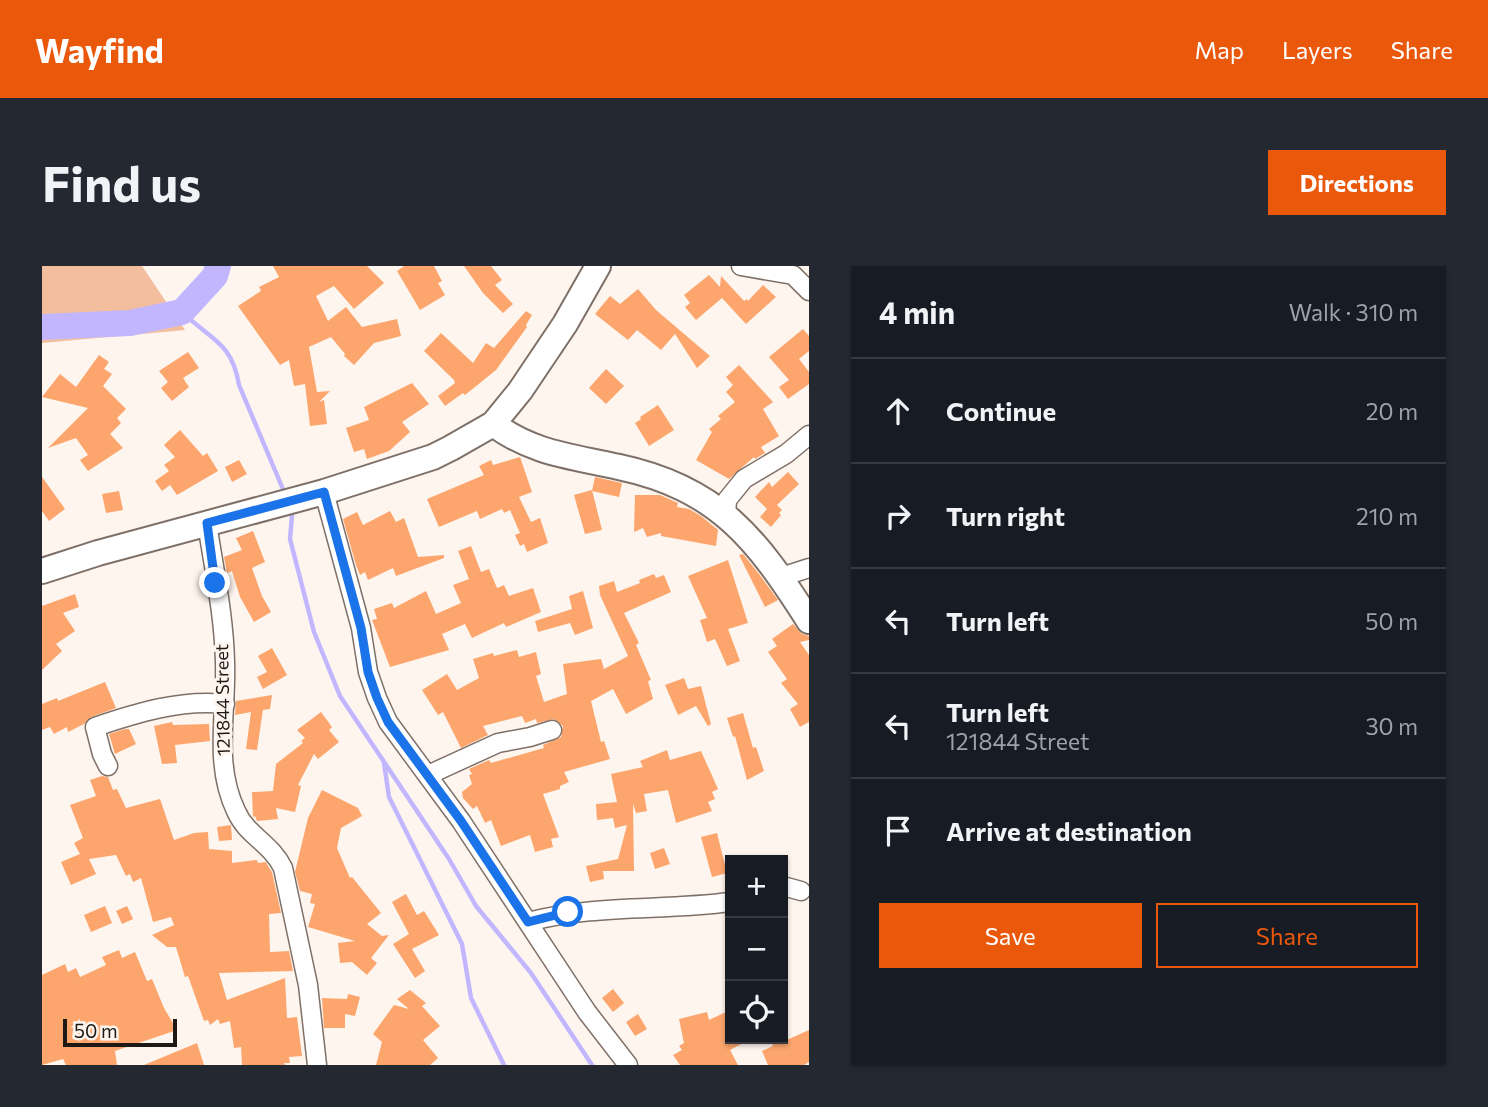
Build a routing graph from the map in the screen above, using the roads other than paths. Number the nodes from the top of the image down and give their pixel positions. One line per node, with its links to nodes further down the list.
1 (598, 266): 4 (street)
2 (741, 266): 3 (street)
3 (809, 291)
4 (493, 424): 6 (street); 7 (street)
5 (809, 435): 7 (street)
6 (317, 493): 8 (street); 16 (street)
7 (726, 516): 11 (street)
8 (207, 523): 10 (street); 13 (street, 121844 Street)
9 (809, 568): 11 (street)
10 (42, 571)
11 (781, 577): 12 (street)
12 (809, 621)
13 (225, 704): 15 (street); 21 (street, 121844 Street)
14 (552, 730): 16 (street)
15 (108, 766)
16 (428, 775): 20 (street)
17 (788, 887): 18 (street)
18 (801, 891)
19 (725, 903): 20 (street)
20 (528, 922): 22 (street)
21 (317, 1065)
22 (628, 1065)

